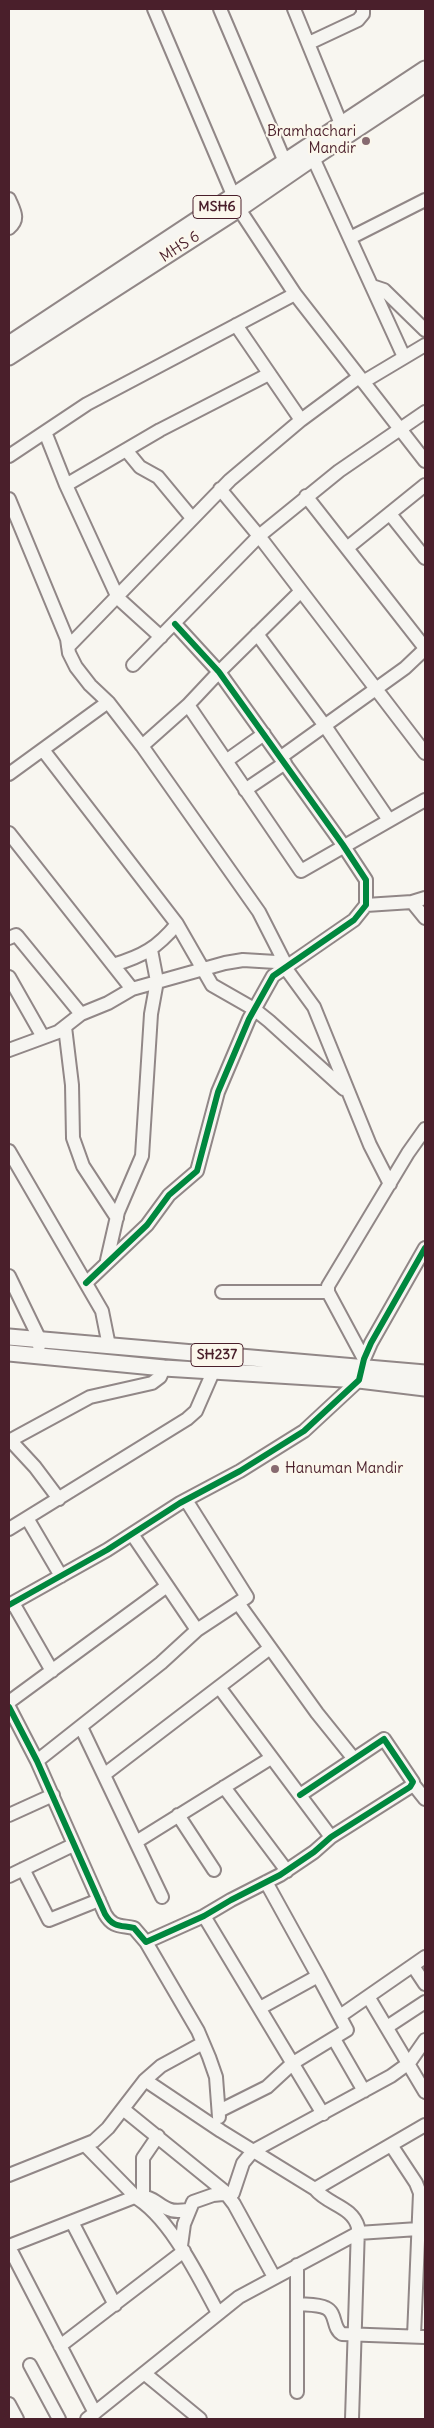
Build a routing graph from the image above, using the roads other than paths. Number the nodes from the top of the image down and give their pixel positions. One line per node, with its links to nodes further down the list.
1 (154, 9): 13 (street)
2 (220, 9): 10 (street)
3 (294, 9): 5 (street)
4 (363, 9): 5 (street)
5 (309, 43): 8 (street)
6 (425, 69): 8 (main road, MSH6)
7 (425, 84): 9 (main road, MHS 6)
8 (341, 124): 9 (main road, MSH6)
9 (310, 152): 10 (main road, MSH6); 13 (main road, MHS 6); 15 (street)
10 (285, 162): 13 (main road, MSH6)
11 (9, 199): 14 (street)
12 (425, 200): 15 (street)
13 (235, 203): 17 (street); 20 (main road, MSH6); 22 (main road, MHS 6)
14 (9, 228)
15 (350, 238): 16 (street)
16 (372, 286): 19 (street); 23 (street)
17 (295, 294): 18 (street); 25 (street)
18 (236, 325): 24 (street); 29 (street)
19 (425, 330)
20 (9, 344)
21 (425, 345): 23 (street)
22 (9, 357)
23 (404, 357): 25 (street)
24 (269, 374): 27 (street); 30 (street)
25 (361, 380): 27 (street); 28 (street)
26 (425, 412): 28 (street)
27 (301, 420): 35 (street)
28 (400, 429): 32 (street); 36 (street)
29 (45, 432): 31 (street); 33 (street)
30 (126, 450): 33 (street); 39 (street)
31 (9, 456)
32 (425, 461)
33 (66, 485): 44 (street)
34 (425, 485): 38 (street)
35 (220, 489): 39 (street); 40 (street)
36 (306, 496): 40 (street); 41 (street)
37 (9, 499): 48 (street)
38 (390, 514): 41 (street); 42 (street)
39 (192, 518): 44 (street)
40 (259, 536): 43 (street); 45 (street)
41 (347, 548): 49 (street)
42 (425, 558)
43 (301, 591): 46 (street); 52 (street)
44 (118, 598): 47 (street); 48 (street)
45 (175, 624): 47 (street); 51 (street)
46 (257, 634): 51 (street); 55 (street)
47 (161, 637): 50 (street)
48 (68, 647): 53 (street)
49 (425, 648): 52 (street)
50 (133, 666)
51 (219, 672): 54 (street); 56 (street)
52 (377, 688): 55 (street); 59 (street)
53 (108, 702): 57 (street); 58 (street)
54 (188, 706): 57 (street); 61 (street)
55 (325, 726): 60 (street); 65 (street)
56 (264, 734): 60 (street); 61 (street)
57 (142, 746): 77 (street)
58 (43, 750): 62 (street); 73 (street)
59 (425, 753)
60 (283, 760): 63 (street); 67 (street)
61 (226, 761): 63 (street)
62 (9, 774)
63 (245, 790): 67 (street)
64 (425, 800): 65 (street)
65 (389, 820): 67 (street)
66 (9, 833): 68 (street)
67 (343, 845): 71 (street)
68 (14, 849): 76 (street)
69 (425, 898): 70 (street)
70 (412, 902): 71 (street); 72 (street)
71 (366, 905): 77 (street)
72 (425, 918)
73 (177, 924): 75 (street); 78 (street)
74 (9, 938): 83 (street)
75 (151, 950): 76 (street); 80 (street)
76 (113, 965): 81 (street)
77 (285, 965): 78 (street); 82 (street); 87 (street)
78 (202, 969): 80 (street); 82 (street)
79 (9, 977): 85 (street)
80 (157, 980): 81 (street); 91 (street)
81 (132, 989): 83 (street)
82 (254, 1009): 87 (street); 93 (street)
83 (81, 1014): 84 (street)
84 (65, 1027): 85 (street); 91 (street)
85 (43, 1037): 86 (street)
86 (9, 1050)
87 (348, 1093): 90 (street)
88 (425, 1129): 90 (street)
89 (9, 1151): 95 (street)
90 (390, 1184): 97 (street)
91 (117, 1218): 93 (street)
92 (425, 1248): 104 (street)
93 (108, 1260): 95 (street)
94 (9, 1276): 99 (street)
95 (86, 1283): 100 (street)
96 (222, 1292): 97 (street)
97 (328, 1292): 104 (street)
98 (9, 1337): 99 (main road, SH237)
99 (40, 1340): 100 (main road, SH237); 102 (street)
100 (109, 1346): 104 (main road, SH237)
101 (9, 1353): 102 (main road, SH237)
102 (38, 1356): 103 (main road, SH237)
103 (164, 1368): 105 (main road, SH237); 108 (street)
104 (362, 1369): 105 (main road, SH237); 106 (main road, SH237); 107 (main road, SH237); 110 (street)
105 (213, 1372): 109 (street)
106 (425, 1373)
107 (425, 1388)
108 (9, 1440): 109 (street)
109 (59, 1499): 111 (street)
110 (186, 1500): 113 (street); 117 (street)
111 (27, 1518): 112 (street); 114 (street)
112 (9, 1529)
113 (132, 1534): 114 (street); 115 (street)
114 (61, 1576): 116 (street)
115 (167, 1586): 118 (street); 120 (street)
116 (11, 1604): 120 (street)
117 (238, 1604): 118 (street); 119 (street)
118 (197, 1630): 124 (street)
119 (270, 1648): 121 (street); 126 (street)
120 (52, 1671): 122 (street)
121 (219, 1687): 125 (street); 128 (street)
122 (9, 1702)
123 (9, 1707): 127 (street)
124 (81, 1727): 127 (street); 128 (street)
125 (271, 1758): 130 (street); 132 (street)
126 (354, 1759): 129 (street); 132 (street)
127 (37, 1761): 131 (street)
128 (105, 1774): 137 (street)
129 (413, 1784): 133 (street); 136 (street)
130 (224, 1787): 135 (street); 141 (street)
131 (53, 1795): 134 (street); 138 (street)
132 (300, 1795): 136 (street)
133 (425, 1799)
134 (9, 1815)
135 (178, 1815): 137 (street); 140 (street)
136 (331, 1837): 141 (street)
137 (136, 1842): 144 (street)
138 (73, 1845): 139 (street); 145 (street)
139 (23, 1869): 142 (street); 145 (street)
140 (214, 1870)
141 (287, 1871): 143 (street)
142 (9, 1876)
143 (266, 1882): 146 (street); 150 (street)
144 (162, 1897)
145 (99, 1900): 147 (street)
146 (204, 1916): 147 (street); 154 (street)
147 (146, 1942): 159 (street)
148 (425, 1957): 149 (street)
149 (413, 1966): 151 (street); 152 (street)
150 (318, 1976): 154 (street); 155 (street)
151 (425, 1984)
152 (369, 1998): 155 (street); 156 (street)
153 (425, 2002): 156 (street)
154 (260, 2008): 160 (street)
155 (340, 2016): 157 (street)
156 (387, 2027): 161 (street)
157 (334, 2039): 160 (street); 163 (street)
158 (425, 2040): 161 (street)
159 (203, 2043): 162 (street); 166 (street)
160 (293, 2063): 166 (street); 167 (street)
161 (409, 2063): 163 (street); 164 (street)
162 (144, 2080): 165 (street); 169 (street)
163 (364, 2091): 167 (street)
164 (425, 2092)
165 (123, 2109): 170 (street); 171 (street)
166 (219, 2111): 169 (street)
167 (323, 2114): 173 (street)
168 (425, 2125): 172 (street)
169 (221, 2131): 173 (street)
170 (158, 2136): 176 (street); 177 (street)
171 (85, 2145): 174 (street); 177 (street)
172 (391, 2145): 175 (street); 180 (street)
173 (253, 2151): 175 (street); 176 (street)
174 (9, 2175)
175 (314, 2189): 181 (street)
176 (228, 2195): 178 (street); 186 (street)
177 (138, 2197): 178 (street); 179 (street); 184 (street)
178 (188, 2210): 184 (street)
179 (72, 2222): 183 (street); 188 (street)
180 (418, 2229): 181 (street); 182 (street)
181 (358, 2233): 185 (street); 190 (street)
182 (421, 2244): 191 (street)
183 (9, 2247): 192 (street)
184 (183, 2248): 188 (street); 189 (street)
185 (297, 2265): 186 (street); 187 (street)
186 (274, 2278): 189 (street)
187 (297, 2304): 190 (street); 195 (street)
188 (114, 2305): 192 (street)
189 (218, 2313): 194 (street)
190 (355, 2334): 191 (street); 201 (street)
191 (420, 2336)
192 (60, 2346): 197 (street)
193 (30, 2365): 199 (street)
194 (144, 2373): 197 (street); 200 (street)
195 (297, 2392)
196 (9, 2404): 198 (street)
197 (91, 2416)
198 (17, 2419)
199 (59, 2419)
200 (200, 2419)
201 (352, 2419)

